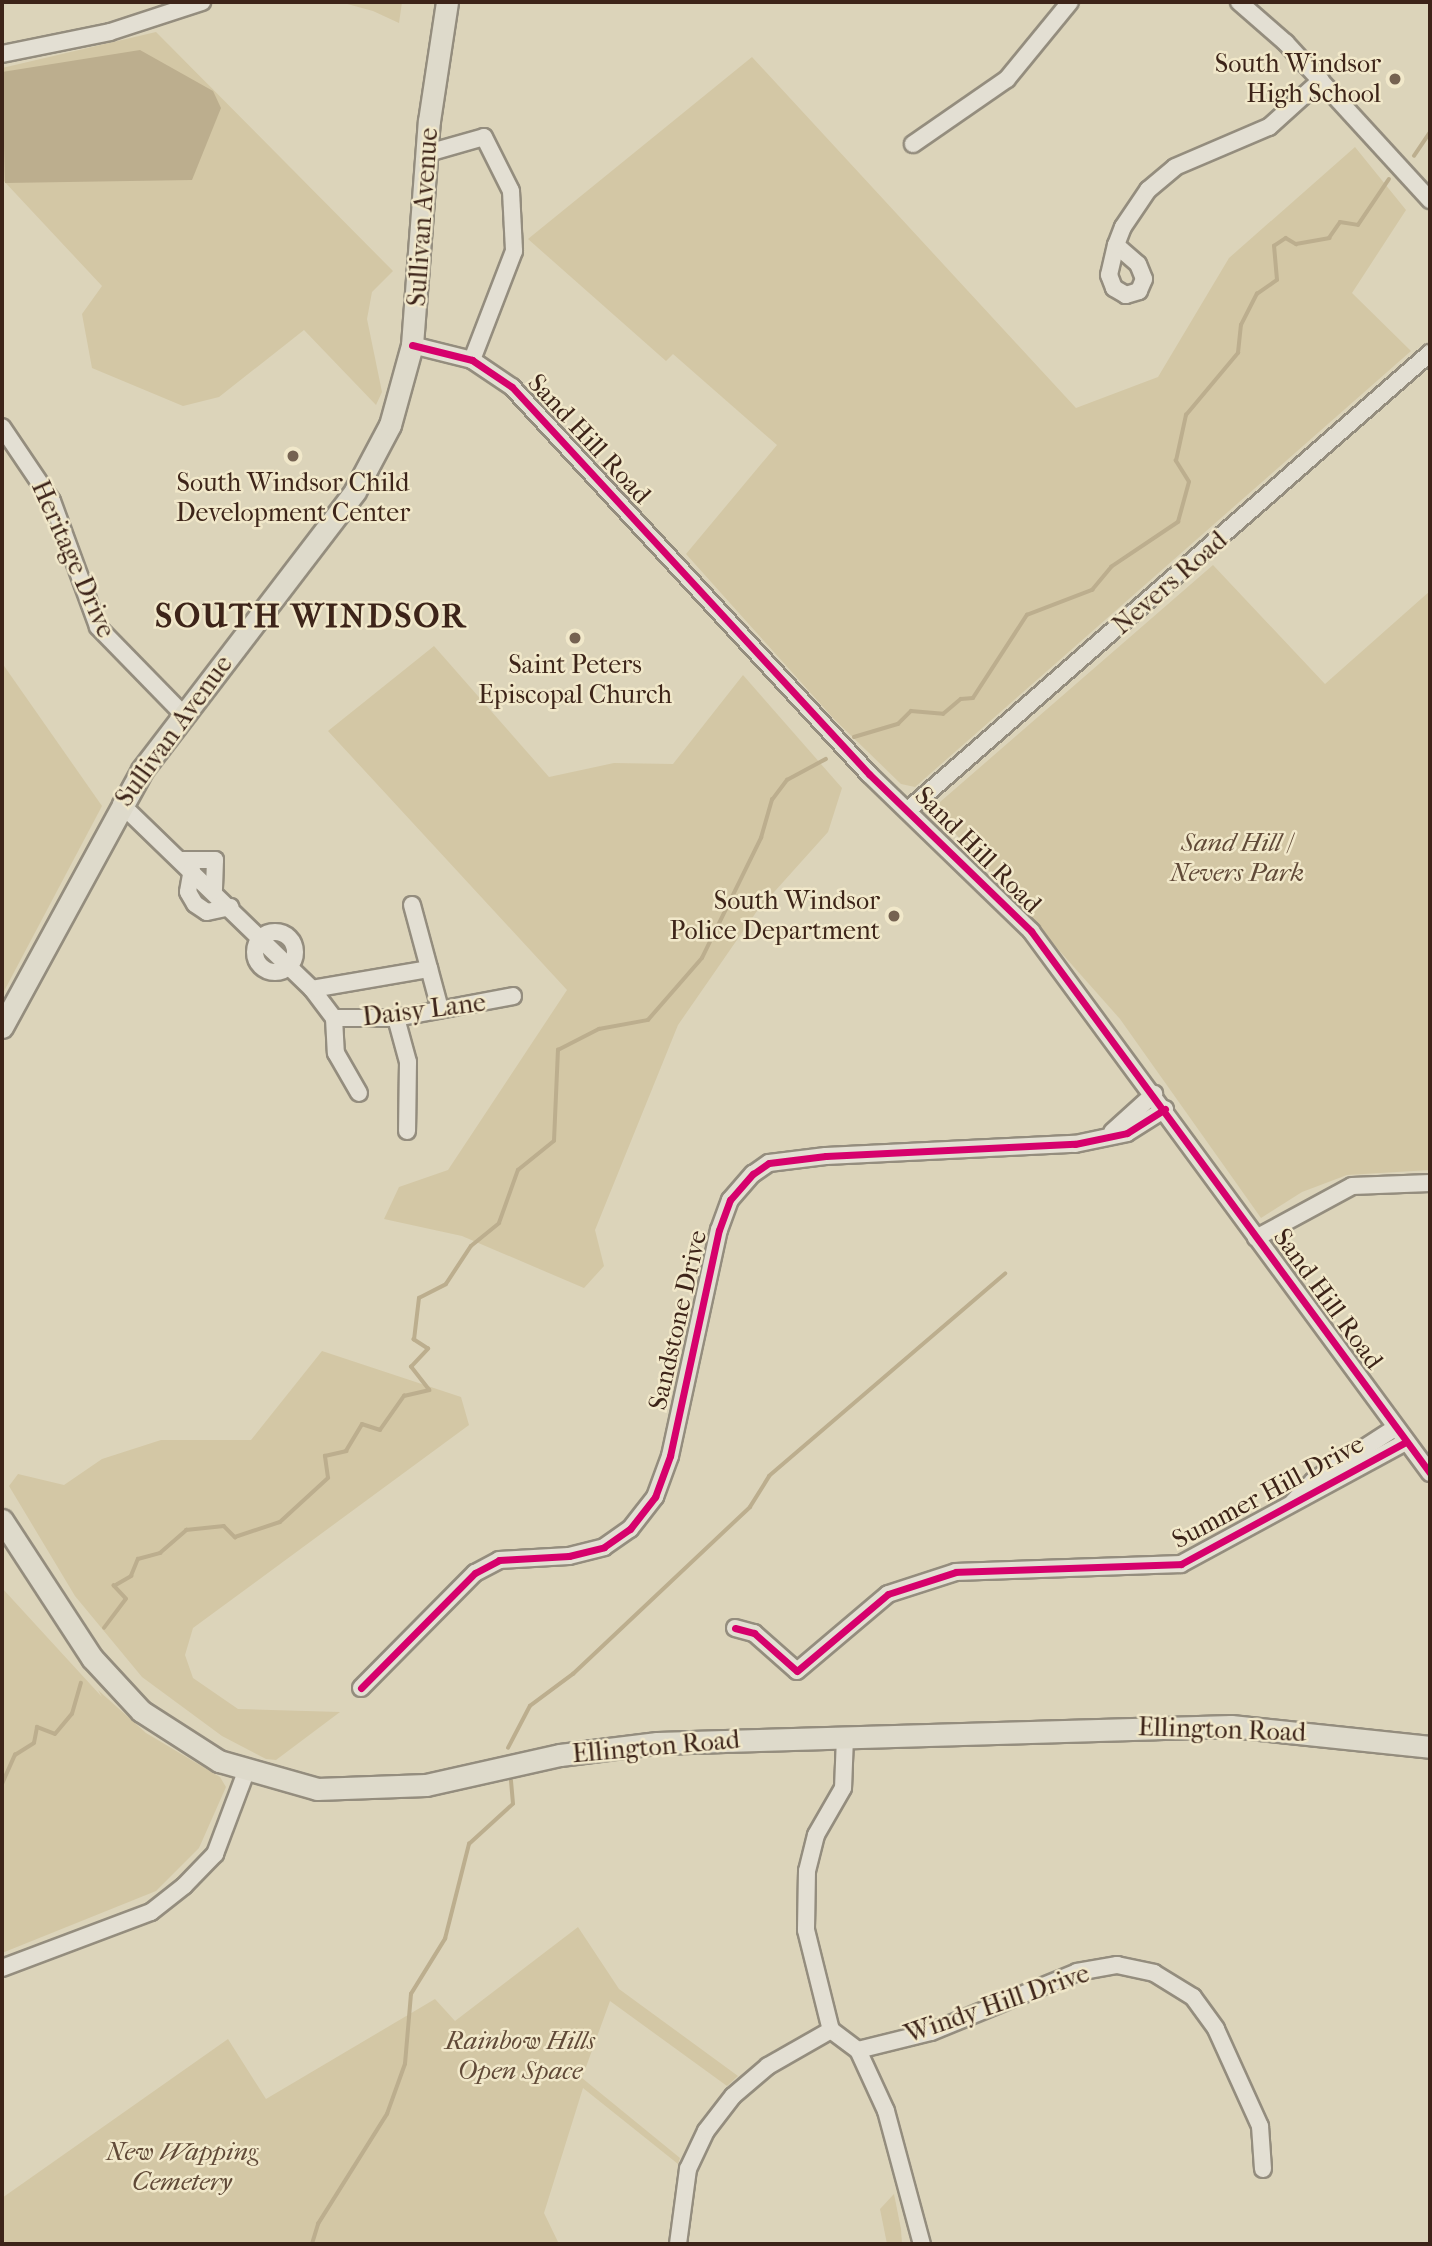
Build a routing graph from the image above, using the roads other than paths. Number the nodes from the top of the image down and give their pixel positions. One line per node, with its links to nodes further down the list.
1 (202, 2): 5 (street)
2 (447, 2): 8 (main road, Sullivan Avenue)
3 (1070, 2): 7 (street)
4 (1239, 2): 6 (street)
5 (2, 54)
6 (1321, 80): 9 (street); 10 (street)
7 (913, 144)
8 (428, 153): 11 (main road, Sullivan Avenue); 13 (street)
9 (1430, 200)
10 (1116, 245)
11 (412, 345): 13 (street, Sand Hill Road); 15 (main road, Sullivan Avenue)
12 (1430, 353): 17 (street, Nevers Road)
13 (472, 360): 17 (street, Sand Hill Road)
14 (2, 427): 15 (street, Heritage Drive)
15 (182, 713): 16 (main road, Sullivan Avenue)
16 (121, 804): 18 (street); 28 (main road, Sullivan Avenue)
17 (908, 810): 30 (street, Sand Hill Road)
18 (187, 864): 19 (street); 19 (street); 21 (street)
19 (214, 891): 21 (street)
20 (412, 905): 22 (street)
21 (230, 907): 23 (street)
22 (429, 969): 23 (street); 25 (street)
23 (312, 989): 26 (street)
24 (513, 996): 25 (street, Daisy Lane)
25 (440, 1009): 27 (street, Daisy Lane)
26 (334, 1018): 27 (street, Daisy Lane); 29 (street)
27 (396, 1018): 32 (street)
28 (2, 1027)
29 (359, 1093)
30 (1154, 1094): 31 (street, Sand Hill Road); 33 (street, Sandstone Drive)
31 (1164, 1109): 33 (street, Sandstone Drive); 35 (street, Sand Hill Road)
32 (407, 1131)
33 (1112, 1132): 42 (street, Sandstone Drive)
34 (1430, 1183): 35 (street)
35 (1256, 1238): 36 (street, Sand Hill Road)
36 (1395, 1427): 37 (street, Sand Hill Road); 39 (street, Summer Hill Drive)
37 (1406, 1442): 38 (street, Sand Hill Road); 39 (street, Summer Hill Drive)
38 (1430, 1473)
39 (1293, 1503): 41 (street, Summer Hill Drive)
40 (2, 1520): 45 (main road, Ellington Road)
41 (734, 1628)
42 (361, 1688)
43 (845, 1737): 44 (main road, Ellington Road); 45 (main road, Ellington Road); 47 (street)
44 (1430, 1747)
45 (246, 1772): 46 (street)
46 (2, 1968)
47 (831, 2030): 48 (street); 50 (street)
48 (858, 2050): 49 (street, Windy Hill Drive); 51 (street)
49 (1263, 2169)
50 (678, 2244)
51 (922, 2244)

